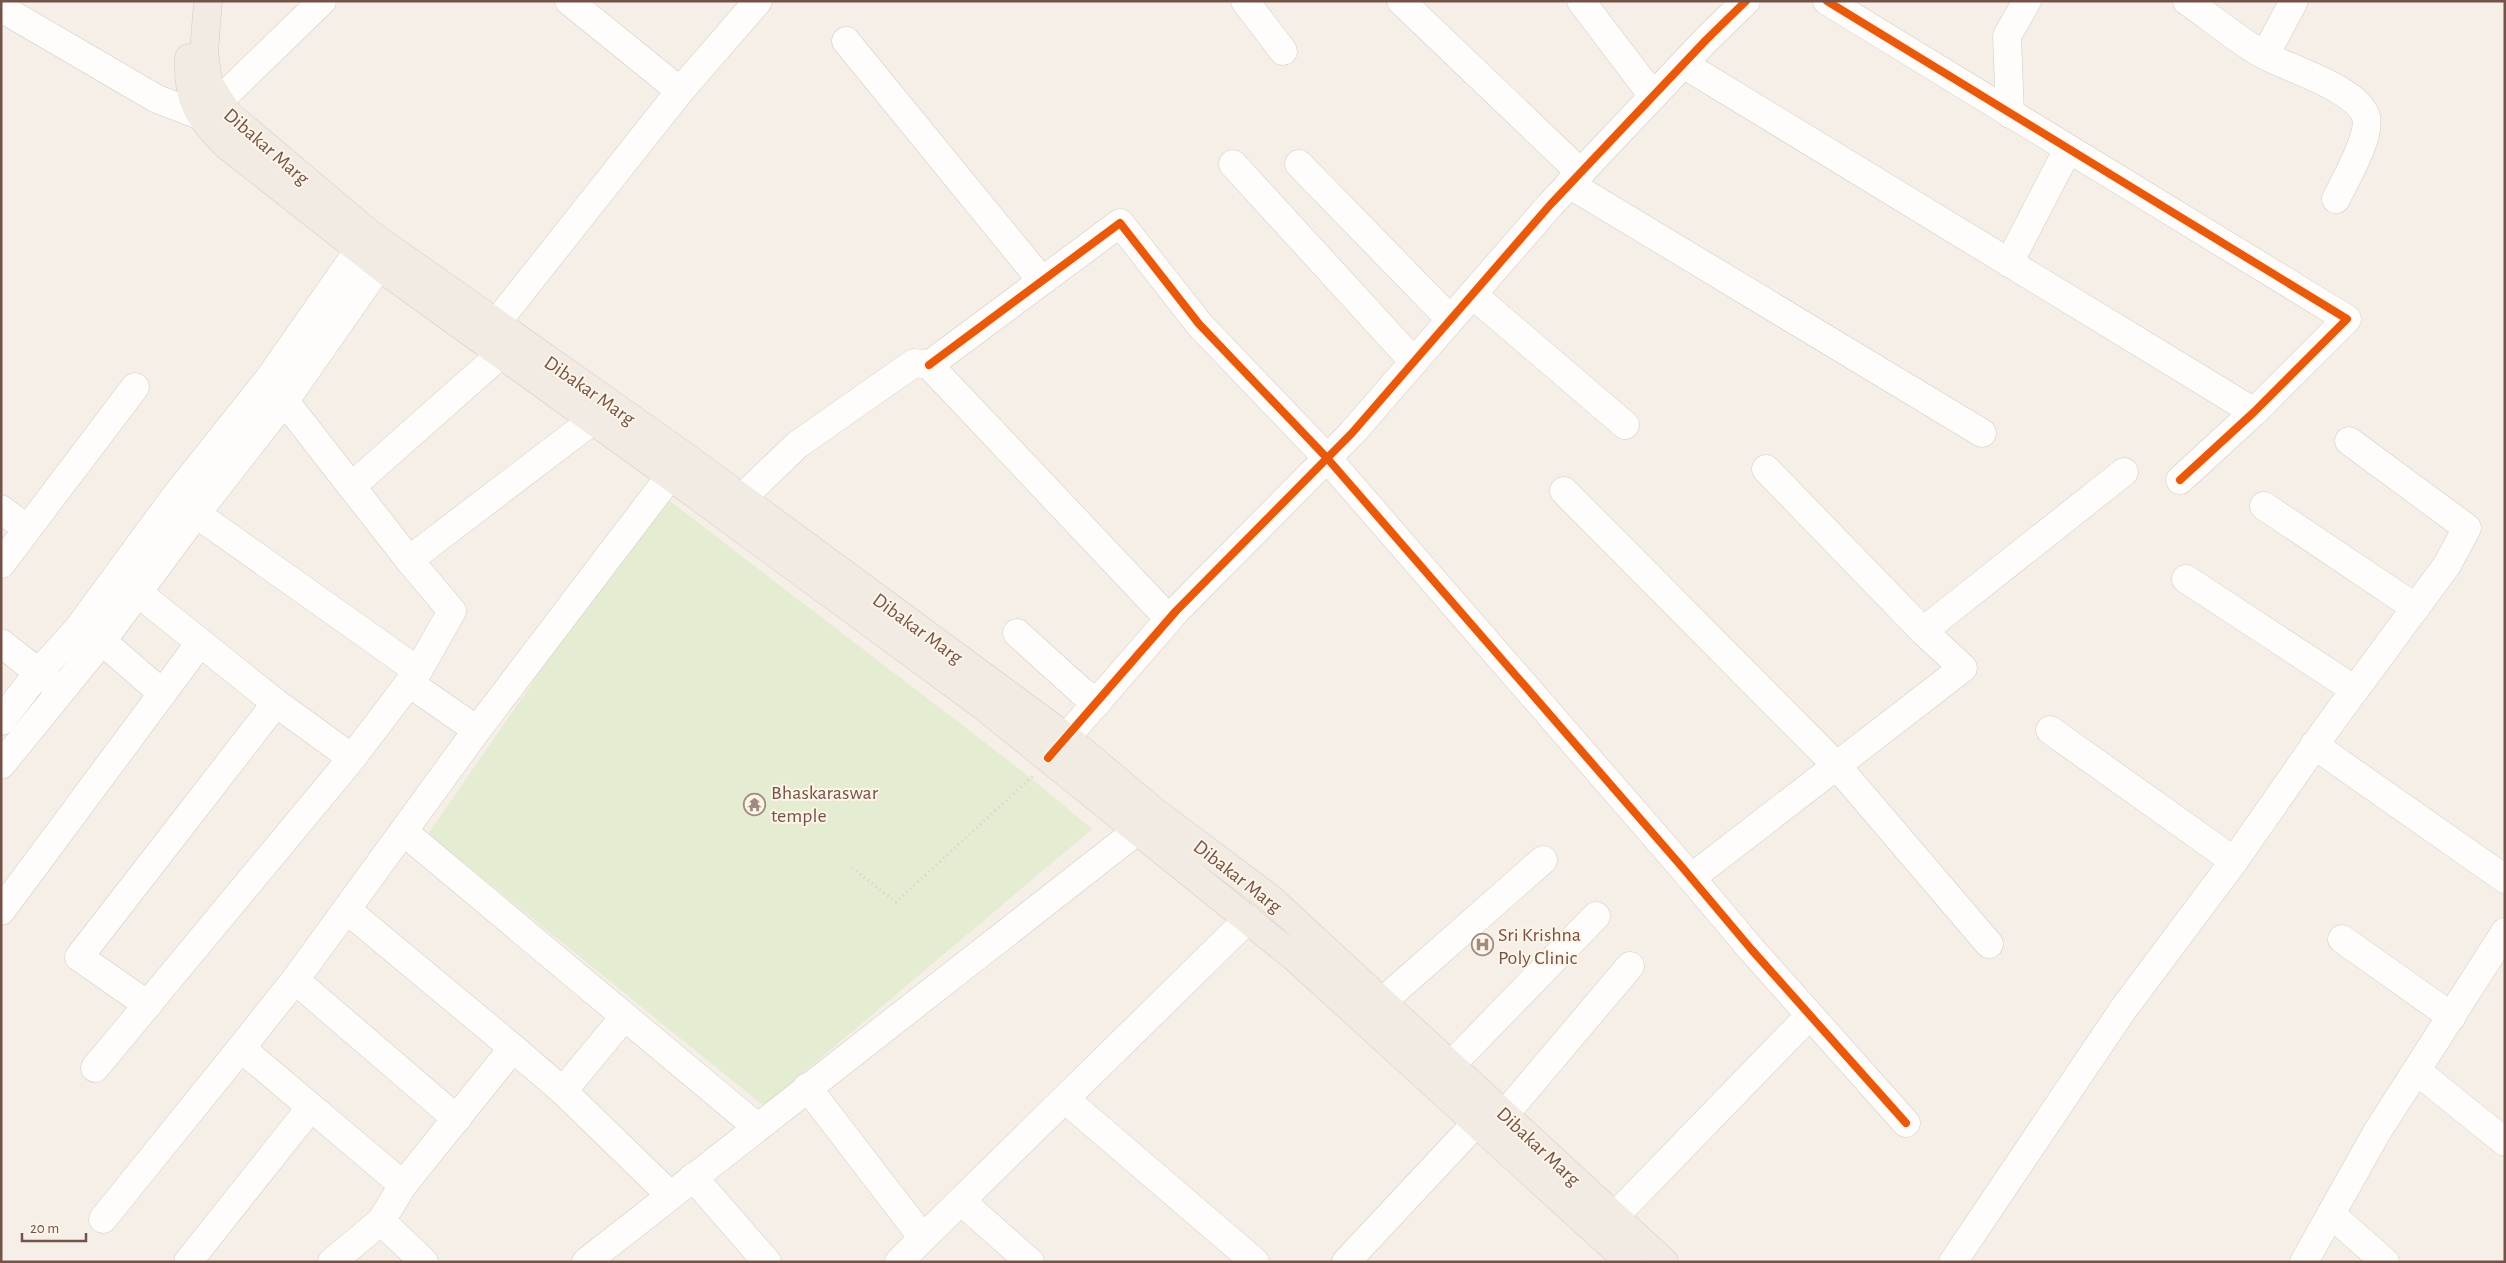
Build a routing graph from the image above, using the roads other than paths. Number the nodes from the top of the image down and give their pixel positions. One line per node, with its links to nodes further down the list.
1 (193, 1): 21 (main road, Dibakar Marg)
2 (208, 1): 21 (main road, Dibakar Marg)
3 (322, 1): 21 (street)
4 (569, 1): 19 (street)
5 (758, 1): 19 (street)
6 (1245, 1): 16 (street)
7 (1401, 1): 26 (street)
8 (1581, 1): 20 (street)
9 (1746, 1): 18 (street)
10 (1827, 1): 22 (street)
11 (2027, 1): 22 (street)
12 (2187, 1): 17 (street)
13 (2294, 1): 17 (street)
14 (1, 8): 21 (street)
15 (846, 41): 30 (street)
16 (1283, 51)
17 (2265, 56): 27 (street)
18 (1685, 65): 20 (street); 29 (street)
19 (680, 91): 33 (street)
20 (1653, 96): 26 (street)
21 (209, 109): 28 (main road, Dibakar Marg)
22 (2010, 114): 23 (street)
23 (2068, 149): 29 (street); 39 (street)
24 (1233, 164): 35 (street)
25 (1299, 164): 32 (street)
26 (1575, 179): 31 (street); 42 (street)
27 (2336, 199)
28 (375, 249): 33 (main road, Dibakar Marg); 34 (main road, Dibakar Marg); 38 (street)
29 (2009, 263): 39 (street)
30 (1042, 281): 36 (street); 45 (street)
31 (1472, 294): 32 (street); 41 (street)
32 (1450, 319): 35 (street)
33 (497, 322): 53 (main road, Dibakar Marg)
34 (501, 354): 40 (main road, Dibakar Marg); 50 (street)
35 (1414, 362): 45 (street)
36 (929, 365): 53 (street); 63 (street)
37 (135, 386): 57 (street)
38 (276, 389): 44 (street); 50 (street)
39 (2254, 412): 49 (street)
40 (593, 420): 48 (main road, Dibakar Marg); 58 (street)
41 (1625, 426)
42 (1982, 434)
43 (2349, 441): 62 (street)
44 (226, 453): 52 (street); 56 (street)
45 (1327, 458): 63 (street); 89 (street)
46 (1766, 469): 64 (street)
47 (2124, 472): 64 (street)
48 (670, 476): 77 (street); 82 (main road, Dibakar Marg)
49 (2180, 480)
50 (352, 486): 58 (street)
51 (1564, 491): 84 (street)
52 (174, 498): 56 (street); 61 (street)
53 (742, 498): 79 (main road, Dibakar Marg)
54 (2264, 506): 62 (street)
55 (1, 509): 57 (street)
56 (196, 514): 61 (street); 70 (street)
57 (27, 529): 59 (street)
58 (409, 560): 70 (street)
59 (1, 564)
60 (2186, 579): 71 (street)
61 (127, 584): 66 (street); 68 (street); 69 (street)
62 (2416, 608): 71 (street)
63 (1169, 619): 75 (street)
64 (1923, 631): 84 (street)
65 (1017, 633): 75 (street)
66 (102, 640): 72 (street); 73 (street)
67 (1, 643): 69 (street)
68 (199, 644): 73 (street); 74 (street)
69 (38, 673): 72 (street); 76 (street)
70 (414, 677): 77 (street); 81 (street)
71 (2355, 690): 80 (street)
72 (61, 691): 83 (street)
73 (162, 693): 92 (street)
74 (276, 703): 81 (street); 101 (street)
75 (1098, 703): 79 (street)
76 (1, 721)
77 (478, 730): 86 (street)
78 (2050, 730): 88 (street)
79 (1067, 738): 82 (street); 100 (main road, Dibakar Marg)
80 (2314, 745): 88 (street); 90 (street)
81 (352, 758): 101 (street)
82 (1048, 758): 85 (main road, Dibakar Marg)
83 (1, 765)
84 (1837, 766): 89 (street); 97 (street)
85 (1138, 830): 94 (main road, Dibakar Marg); 110 (street)
86 (404, 832): 91 (street); 103 (street)
87 (1543, 860): 100 (street)
88 (2234, 861): 139 (street)
89 (1691, 878): 102 (street)
90 (2505, 880)
91 (347, 910): 99 (street); 106 (street)
92 (1, 911)
93 (1596, 916): 107 (street)
94 (1248, 919): 112 (street); 114 (main road, Dibakar Marg)
95 (2505, 932): 104 (street)
96 (2342, 939): 104 (street)
97 (1989, 944)
98 (1630, 966): 114 (street)
99 (295, 980): 105 (street); 115 (street)
100 (1383, 1001): 107 (main road, Dibakar Marg)
101 (148, 1005): 108 (street)
102 (1810, 1015): 116 (street); 124 (street)
103 (624, 1017): 111 (street); 117 (street)
104 (2452, 1017): 109 (street)
105 (241, 1048): 113 (street); 125 (street)
106 (513, 1048): 111 (street); 115 (street)
107 (1452, 1064): 114 (main road, Dibakar Marg)
108 (95, 1068)
109 (2417, 1071): 118 (street); 123 (street)
110 (807, 1087): 117 (street); 127 (street)
111 (562, 1091): 121 (street)
112 (1065, 1099): 122 (street); 135 (street)
113 (311, 1107): 120 (street); 128 (street)
114 (1491, 1113): 124 (main road, Dibakar Marg); 136 (street); 137 (main road, Dibakar Marg)
115 (457, 1119): 120 (street)
116 (1906, 1123)
117 (757, 1126): 119 (street)
118 (2505, 1142)
119 (692, 1177): 121 (street); 132 (street)
120 (403, 1185): 126 (street)
121 (670, 1195): 131 (street)
122 (961, 1201): 127 (street); 134 (street)
123 (2331, 1214): 140 (street); 141 (street)
124 (1615, 1216): 138 (main road, Dibakar Marg)
125 (102, 1219)
126 (381, 1221): 129 (street); 130 (street)
127 (923, 1238): 133 (street)
128 (188, 1262)
129 (332, 1262)
130 (424, 1262)
131 (586, 1262)
132 (767, 1262)
133 (899, 1262)
134 (1030, 1262)
135 (1255, 1262)
136 (1346, 1262)
137 (1629, 1262)
138 (1664, 1262)
139 (1952, 1262)
140 (2304, 1262)
141 (2385, 1262)

